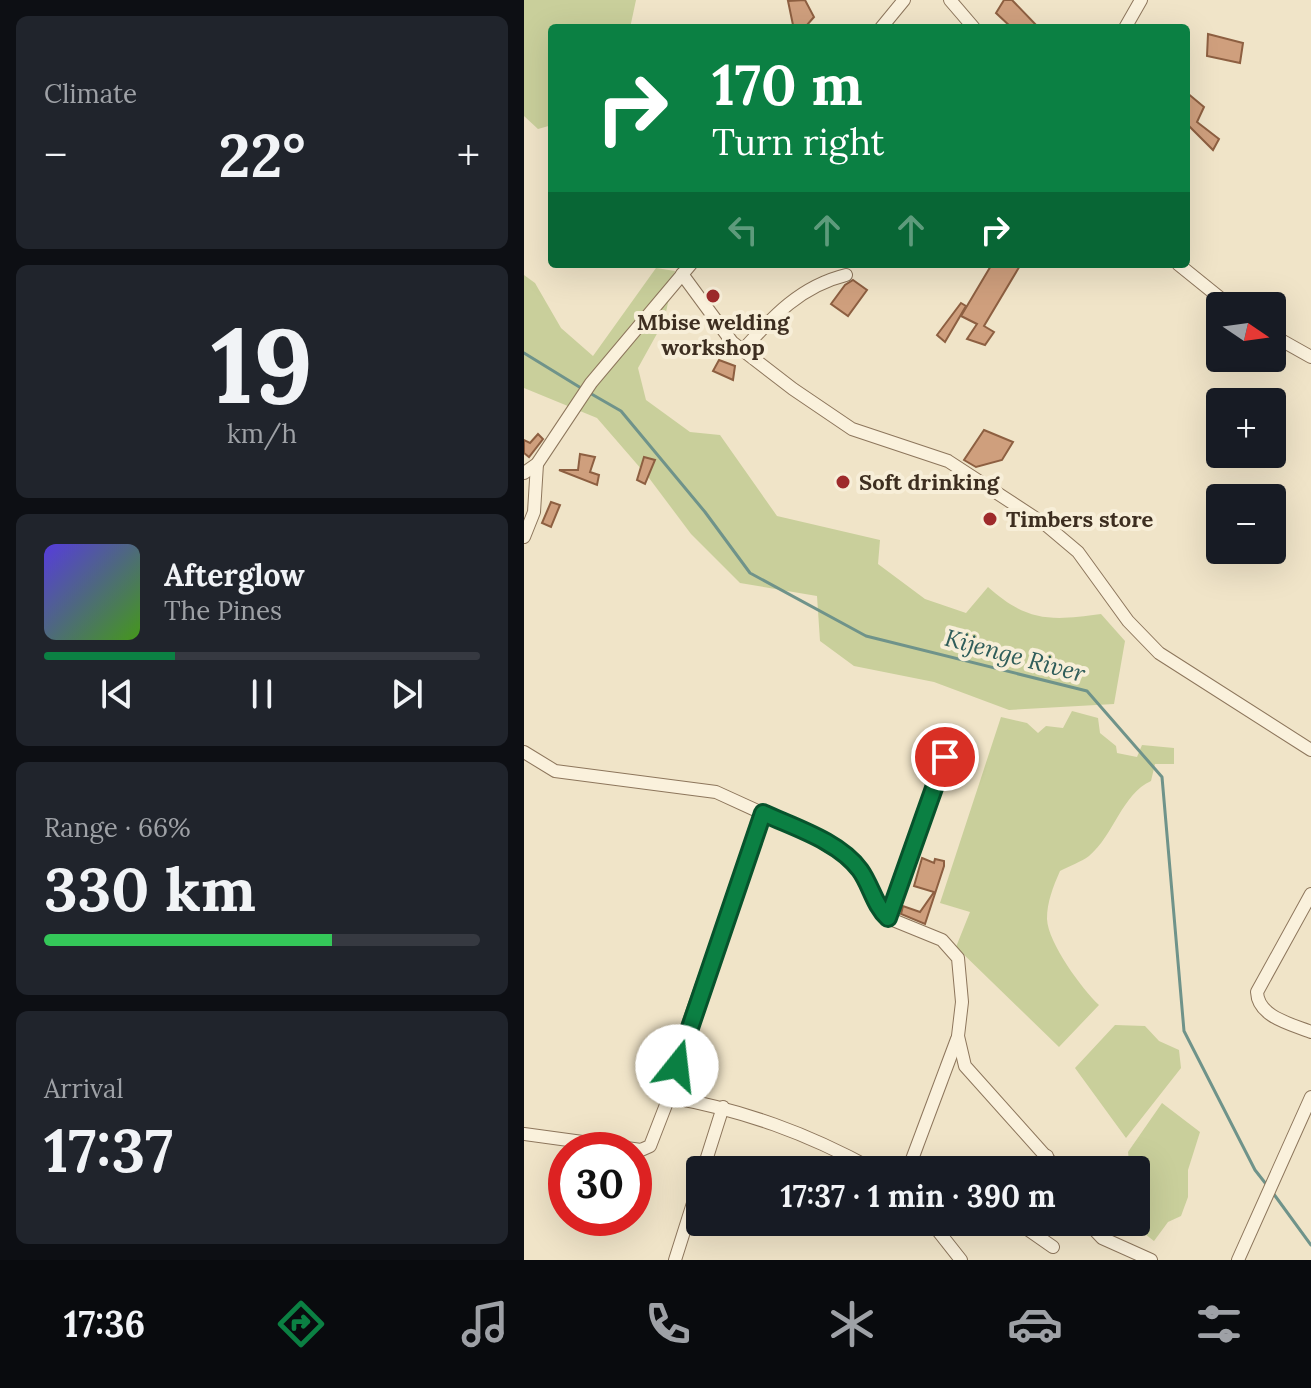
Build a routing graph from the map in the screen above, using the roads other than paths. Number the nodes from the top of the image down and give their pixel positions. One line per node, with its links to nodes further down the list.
1 (904, 0): 4 (street)
2 (950, 0): 5 (street)
3 (1141, 0): 6 (street)
4 (884, 24)
5 (971, 24)
6 (1127, 24)
7 (1183, 268): 10 (street)
8 (687, 269): 12 (street); 14 (street)
9 (846, 275): 12 (street)
10 (1213, 292)
11 (1286, 343): 13 (street)
12 (743, 350): 17 (street)
13 (1311, 357)
14 (537, 464): 15 (street); 16 (street)
15 (524, 473)
16 (524, 537)
17 (1311, 750)
18 (524, 752): 20 (street)
19 (945, 757): 22 (street)
20 (763, 813): 22 (street); 25 (street)
21 (1311, 894): 23 (street)
22 (888, 918): 24 (street)
23 (1311, 1032)
24 (958, 1036): 31 (street); 32 (street)
25 (669, 1097): 27 (street); 28 (street)
26 (1311, 1097): 41 (street)
27 (723, 1107): 29 (street); 30 (street)
28 (524, 1134)
29 (707, 1156)
30 (849, 1156)
31 (913, 1156)
32 (1047, 1156)
33 (686, 1225): 38 (street)
34 (942, 1236): 39 (street)
35 (1037, 1236): 37 (street)
36 (1100, 1236): 40 (street)
37 (1053, 1247)
38 (675, 1260)
39 (961, 1260)
40 (1151, 1260)
41 (1238, 1260)

